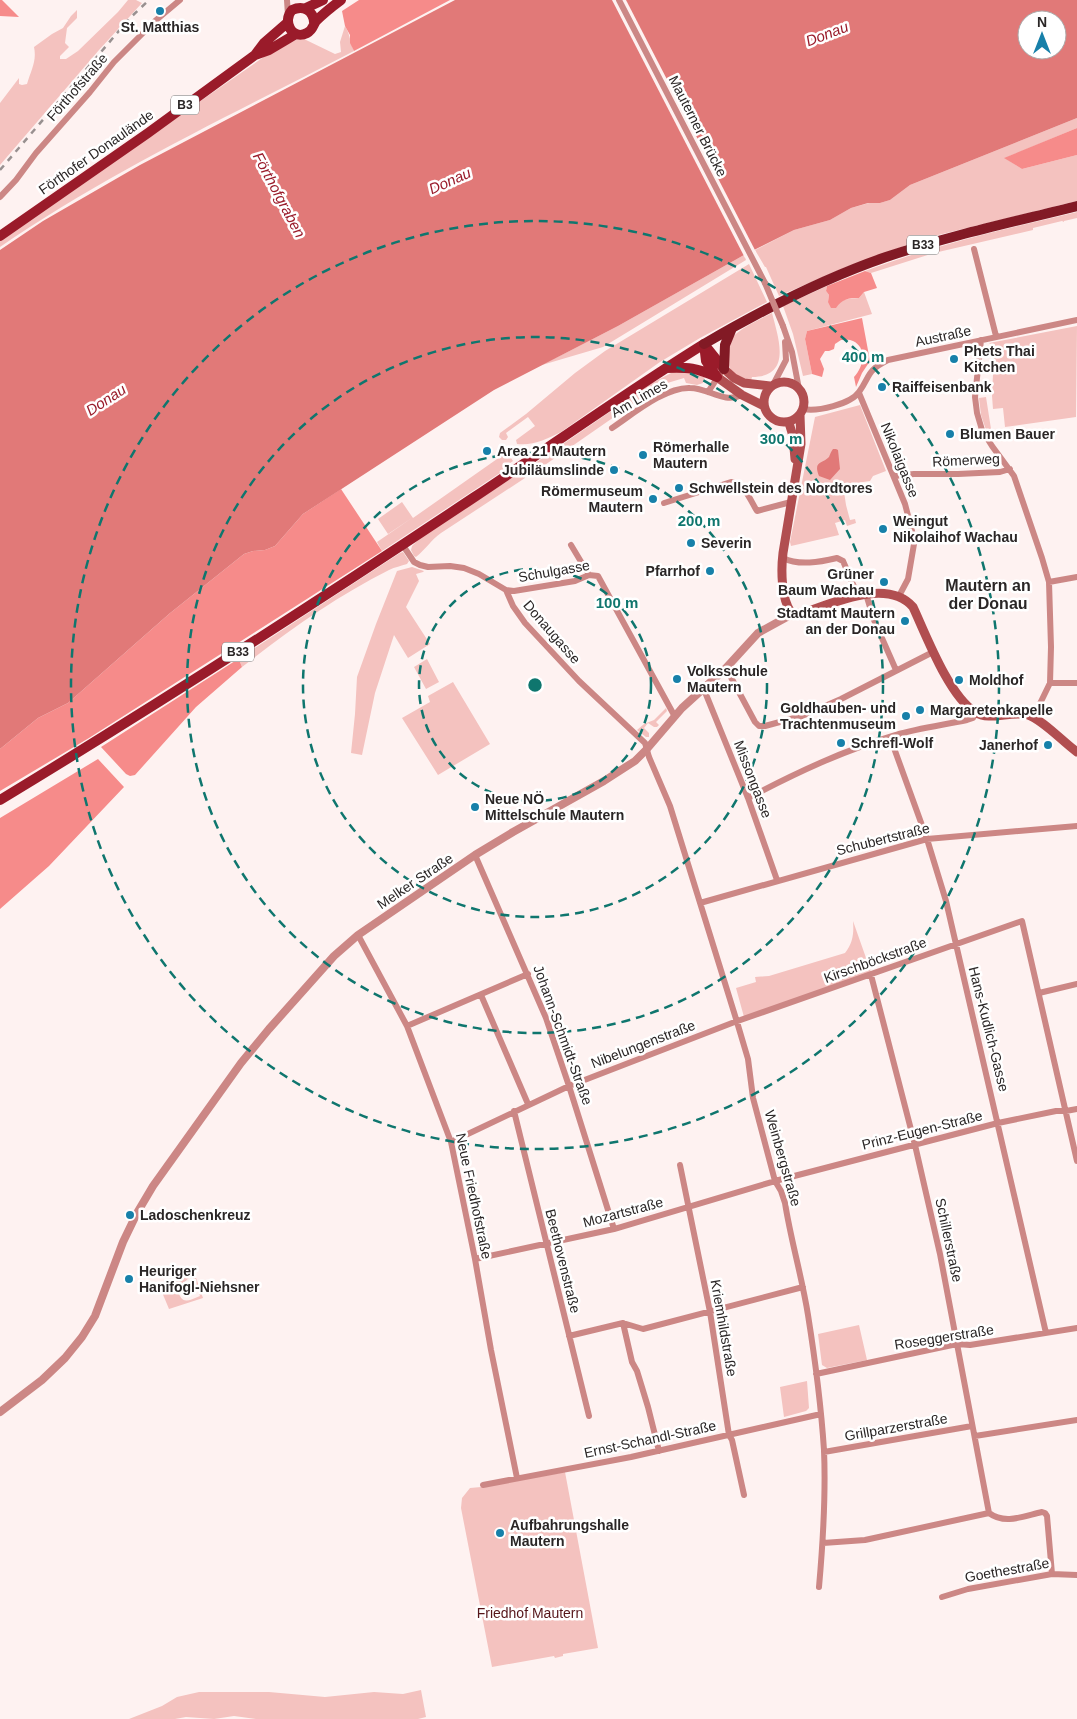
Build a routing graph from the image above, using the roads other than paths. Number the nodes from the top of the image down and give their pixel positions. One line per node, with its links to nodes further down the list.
1 (180, 0): 11 (street, Förthofstraße)
2 (287, 0): 7 (street)
3 (322, 0): 6 (main road, B3)
4 (341, 0): 8 (main road, B3)
5 (619, 0): 17 (street, Mauterner Brücke, bridge)
6 (301, 5): 7 (main road, B3); 8 (main road)
7 (288, 19): 9 (main road); 10 (main road, Förthofer Donaulände / B3)
8 (314, 22): 9 (main road, B3)
9 (296, 34): 10 (main road, Förthofer Donaulände / B3)
10 (255, 55): 13 (main road, Förthofer Donaulände / B3)
11 (0, 197)
12 (1077, 206): 16 (highway, B33)
13 (0, 236)
14 (974, 249): 18 (street)
15 (1077, 320): 18 (street, Austraße)
16 (732, 328): 20 (highway, B33); 22 (highway)
17 (784, 328): 24 (street); 25 (street, Mauterner Brücke)
18 (996, 336): 19 (street, Austraße)
19 (981, 340): 27 (street, Austraße); 33 (street)
20 (704, 344): 21 (main road, B33); 22 (main road); 23 (main road)
21 (665, 368): 23 (main road); 38 (main road, B33)
22 (724, 369): 23 (street); 24 (main road)
23 (717, 377): 26 (street); 28 (main road)
24 (772, 384): 25 (main road); 29 (main road)
25 (799, 389): 30 (main road)
26 (708, 392): 28 (street, Am Limes); 32 (street, Am Limes)
27 (859, 393): 30 (street); 35 (street, Nikolaigasse)
28 (742, 395): 29 (main road)
29 (764, 406): 31 (main road)
30 (802, 412): 31 (main road); 34 (main road)
31 (789, 423): 34 (main road)
32 (612, 428)
33 (1010, 469): 35 (street, Römerweg); 43 (street)
34 (796, 472): 36 (main road)
35 (894, 476): 46 (street, Nikolaigasse)
36 (791, 502): 37 (street); 40 (main road)
37 (664, 503)
38 (402, 544): 44 (street); 61 (main road, B33)
39 (571, 545): 41 (street)
40 (783, 558): 45 (street); 47 (main road)
41 (589, 576): 44 (street, Schulgasse); 55 (street, Schulgasse)
42 (1077, 577): 43 (street)
43 (1049, 582): 51 (street)
44 (506, 590): 58 (street, Donaugasse)
45 (862, 595): 46 (main road); 47 (main road); 50 (street)
46 (900, 596): 48 (main road)
47 (791, 612): 49 (street, Melker Straße)
48 (933, 652): 50 (street); 54 (main road)
49 (726, 668): 50 (street); 53 (street, Melker Straße)
50 (896, 670)
51 (1050, 683): 52 (street); 56 (street)
52 (1077, 683)
53 (703, 687): 55 (street, Melker Straße); 60 (street, Missongasse)
54 (976, 713): 56 (main road); 57 (street)
55 (674, 715): 58 (street, Melker Straße)
56 (1034, 718): 59 (main road)
57 (890, 737): 60 (street); 63 (street, Hans-Kudlich-Gasse)
58 (646, 750): 64 (street, Melker Straße); 66 (street, Weinbergstraße)
59 (1077, 752)
60 (748, 798): 65 (street, Missongasse)
61 (0, 800)
62 (1077, 826): 63 (street, Schubertstraße)
63 (927, 839): 65 (street, Schubertstraße); 68 (street, Hans-Kudlich-Gasse)
64 (475, 855): 67 (street, Melker Straße); 69 (street, Johann-Schmidt-Straße)
65 (777, 880): 66 (street, Schubertstraße)
66 (700, 903): 74 (street, Weinbergstraße)
67 (358, 935): 75 (street, Neue Friedhofstraße); 99 (street, Melker Straße)
68 (955, 944): 70 (street, Kirschböckstraße); 72 (street, Kirschböckstraße); 81 (street, Hans-Kudlich-Gasse)
69 (528, 974): 73 (street); 76 (street, Johann-Schmidt-Straße)
70 (871, 975): 74 (street, Kirschböckstraße); 83 (street, Schillerstraße)
71 (1077, 984): 72 (street)
72 (1039, 993): 80 (street)
73 (481, 994): 75 (street); 77 (street)
74 (737, 1022): 76 (street, Nibelungenstraße); 86 (street, Weinbergstraße)
75 (407, 1026): 82 (street, Neue Friedhofstraße)
76 (569, 1086): 77 (street, Nibelungenstraße); 88 (street, Johann-Schmidt-Straße)
77 (528, 1104): 79 (street, Nibelungenstraße)
78 (1077, 1109): 80 (street, Prinz-Eugen-Straße)
79 (514, 1111): 82 (street, Nibelungenstraße); 89 (street, Beethovenstraße)
80 (1066, 1111): 81 (street, Prinz-Eugen-Straße); 84 (street)
81 (998, 1123): 83 (street, Prinz-Eugen-Straße); 95 (street, Hans-Kudlich-Gasse)
82 (451, 1142): 90 (street, Neue Friedhofstraße)
83 (915, 1145): 86 (street, Prinz-Eugen-Straße); 97 (street, Schillerstraße)
84 (1077, 1161)
85 (680, 1164): 87 (street, Kriemhildstraße)
86 (774, 1181): 87 (street, Mozartstraße); 91 (street, Weinbergstraße)
87 (688, 1207): 88 (street, Mozartstraße); 92 (street, Kriemhildstraße)
88 (614, 1229): 89 (street, Mozartstraße)
89 (546, 1243): 90 (street, Mozartstraße); 96 (street, Beethovenstraße)
90 (476, 1259): 108 (street, Neue Friedhofstraße)
91 (803, 1288): 92 (street); 98 (street, Weinbergstraße)
92 (710, 1312): 93 (street); 104 (street, Kriemhildstraße)
93 (623, 1323): 96 (street); 106 (street)
94 (1077, 1328): 95 (street, Roseggerstraße)
95 (1046, 1333): 97 (street, Roseggerstraße)
96 (569, 1336): 101 (street, Beethovenstraße)
97 (957, 1344): 98 (street, Roseggerstraße); 103 (street, Schillerstraße)
98 (816, 1374): 100 (street, Weinbergstraße)
99 (0, 1412)
100 (821, 1414): 104 (street, Ernst-Schandl-Straße); 107 (street, Weinbergstraße)
101 (589, 1416)
102 (1077, 1420): 105 (street)
103 (972, 1426): 105 (street, Schillerstraße); 107 (street, Grillparzerstraße)
104 (729, 1435): 106 (street, Ernst-Schandl-Straße); 110 (street, Kriemhildstraße)
105 (975, 1436): 111 (street, Schillerstraße)
106 (658, 1451): 108 (street, Ernst-Schandl-Straße)
107 (824, 1452): 112 (street, Weinbergstraße)
108 (517, 1478): 109 (street, Ernst-Schandl-Straße)
109 (483, 1485)
110 (744, 1495)
111 (989, 1513): 112 (street); 113 (street)
112 (823, 1543): 115 (street, Weinbergstraße)
113 (1052, 1574): 114 (street, Goethestraße); 116 (street, Goethestraße)
114 (1077, 1575)
115 (819, 1587)
116 (942, 1597)

